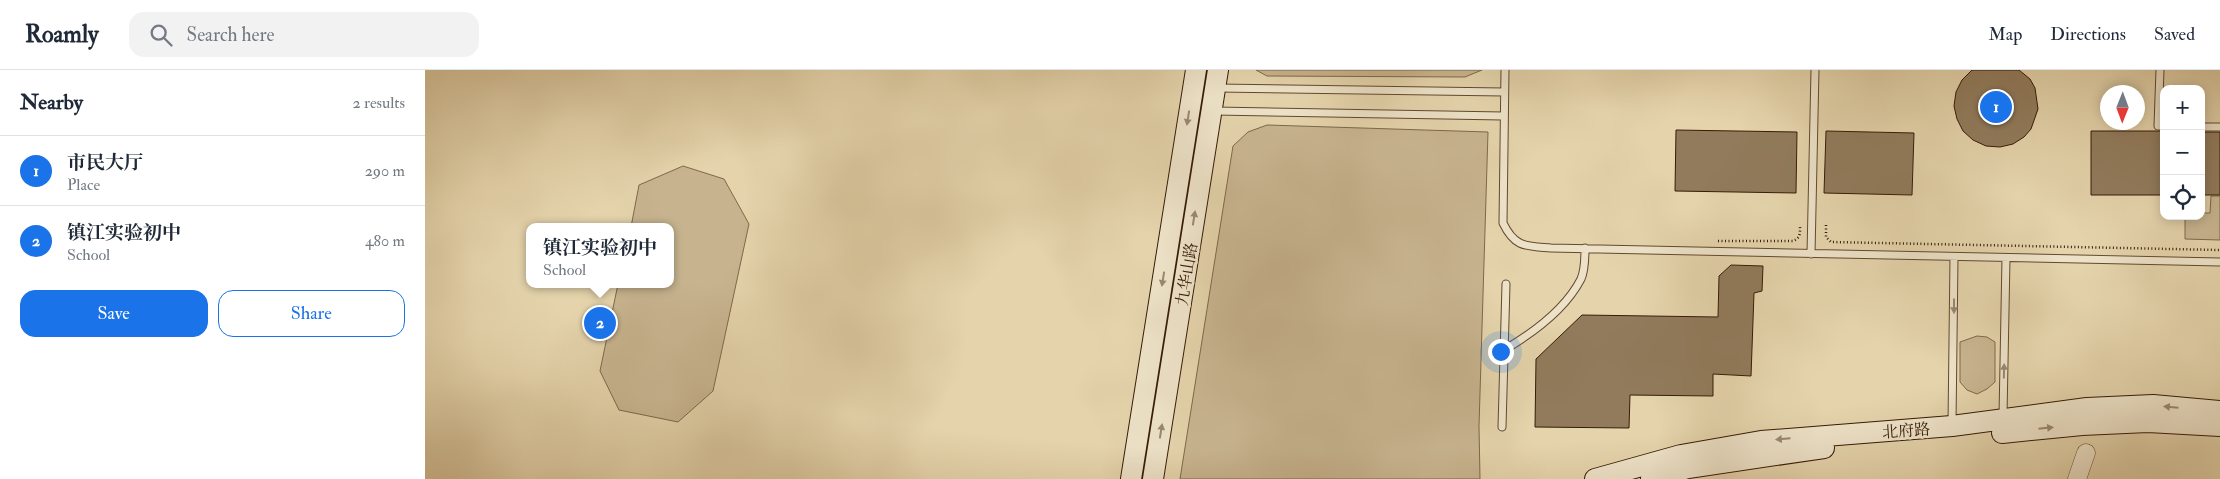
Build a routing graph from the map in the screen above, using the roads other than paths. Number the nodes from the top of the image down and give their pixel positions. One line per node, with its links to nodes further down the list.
1 (1196, 70): 25 (main road, 九华山路, one-way to 25)
2 (1505, 70): 6 (lane)
3 (1815, 70): 13 (lane)
4 (2160, 70): 9 (lane)
5 (1217, 79): 6 (lane); 7 (main road, 九华山路)
6 (1504, 92): 8 (lane)
7 (1211, 111): 8 (lane); 26 (main road, 九华山路, one-way to 7)
8 (1503, 116): 12 (lane)
9 (2160, 126)
10 (2205, 127): 11 (lane)
11 (2220, 127)
12 (1585, 248): 13 (lane); 18 (lane)
13 (1811, 254): 14 (lane)
14 (1954, 257): 15 (lane); 21 (lane, one-way to 21)
15 (2006, 258): 16 (lane); 20 (lane, one-way to 15)
16 (2220, 262)
17 (1506, 284): 18 (lane)
18 (1504, 350): 23 (lane)
19 (2220, 412): 20 (main road, 北府路, one-way to 20)
20 (2003, 419): 21 (main road, 北府路)
21 (1952, 426): 27 (main road, 北府路, one-way to 27)
22 (2220, 426): 28 (main road, 北府路, one-way to 22)
23 (1502, 427)
24 (2087, 454): 29 (street)
25 (1131, 479)
26 (1153, 479)
27 (1595, 479)
28 (1651, 479)
29 (2077, 479)

